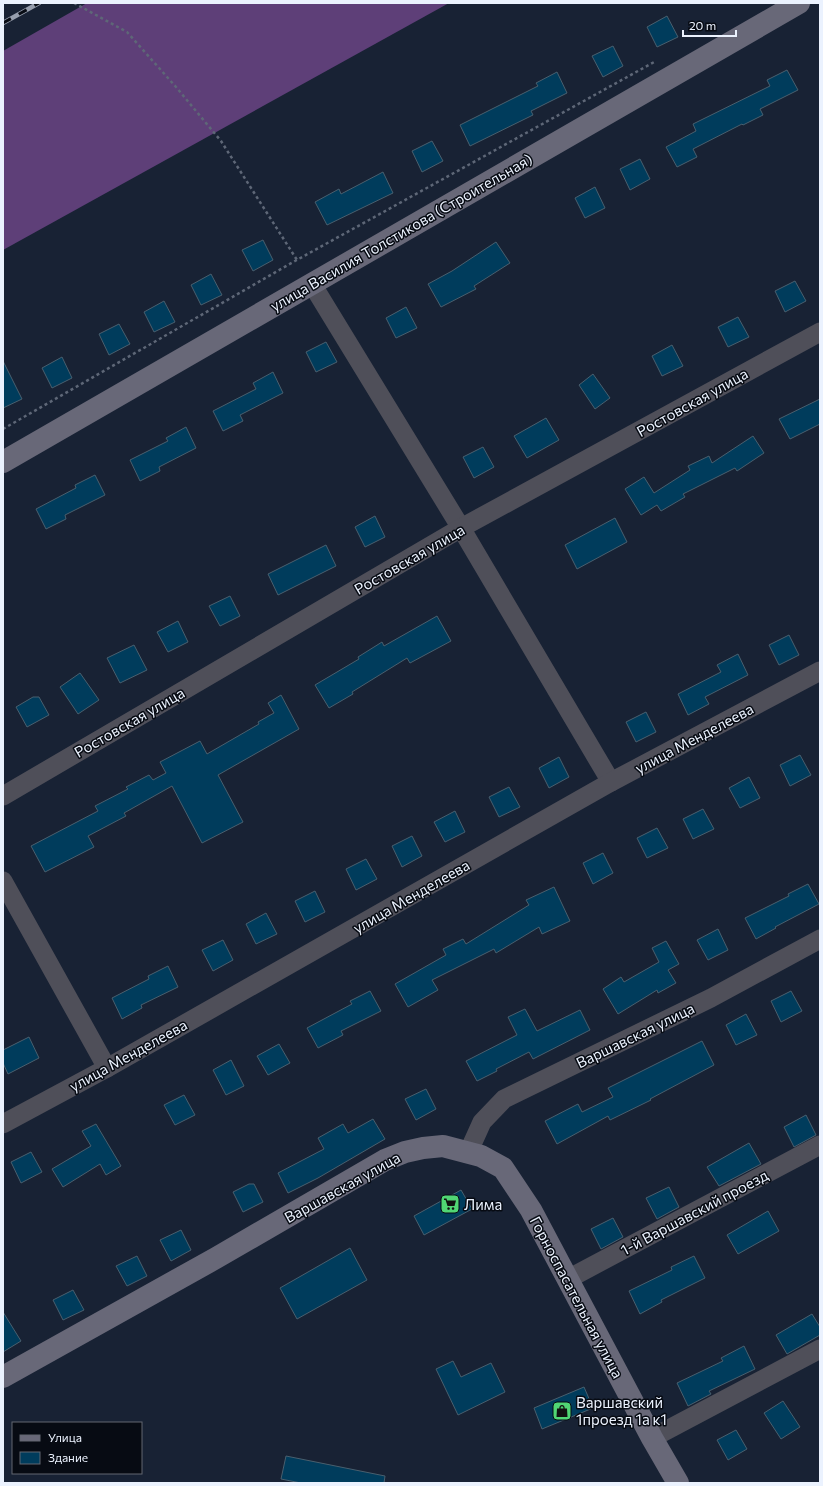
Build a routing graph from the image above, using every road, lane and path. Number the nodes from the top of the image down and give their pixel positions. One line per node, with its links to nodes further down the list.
1 (74, 3): 4 (path)
2 (799, 3): 5 (main road, улица Василия Толстикова (Строительная))
3 (662, 58): 4 (path)
4 (297, 260): 7 (path)
5 (312, 284): 8 (main road, улица Василия Толстикова (Строительная)); 9 (street)
6 (820, 333): 9 (street, Ростовская улица)
7 (3, 429)
8 (3, 462)
9 (461, 528): 11 (street); 12 (street, Ростовская улица)
10 (820, 671): 11 (street, улица Менделеева)
11 (611, 782): 15 (street, улица Менделеева)
12 (3, 796)
13 (3, 881): 15 (street)
14 (820, 939): 18 (street, Варшавская улица)
15 (107, 1068): 16 (street, улица Менделеева)
16 (3, 1124)
17 (820, 1146): 19 (street, 1-й Варшавский проезд)
18 (468, 1153): 19 (main road, Горноспасательная улица); 21 (main road, Варшавская улица)
19 (568, 1279): 22 (main road, Горноспасательная улица)
20 (820, 1349): 22 (street)
21 (3, 1377)
22 (652, 1438): 23 (main road, Горноспасательная улица)
23 (678, 1483)

